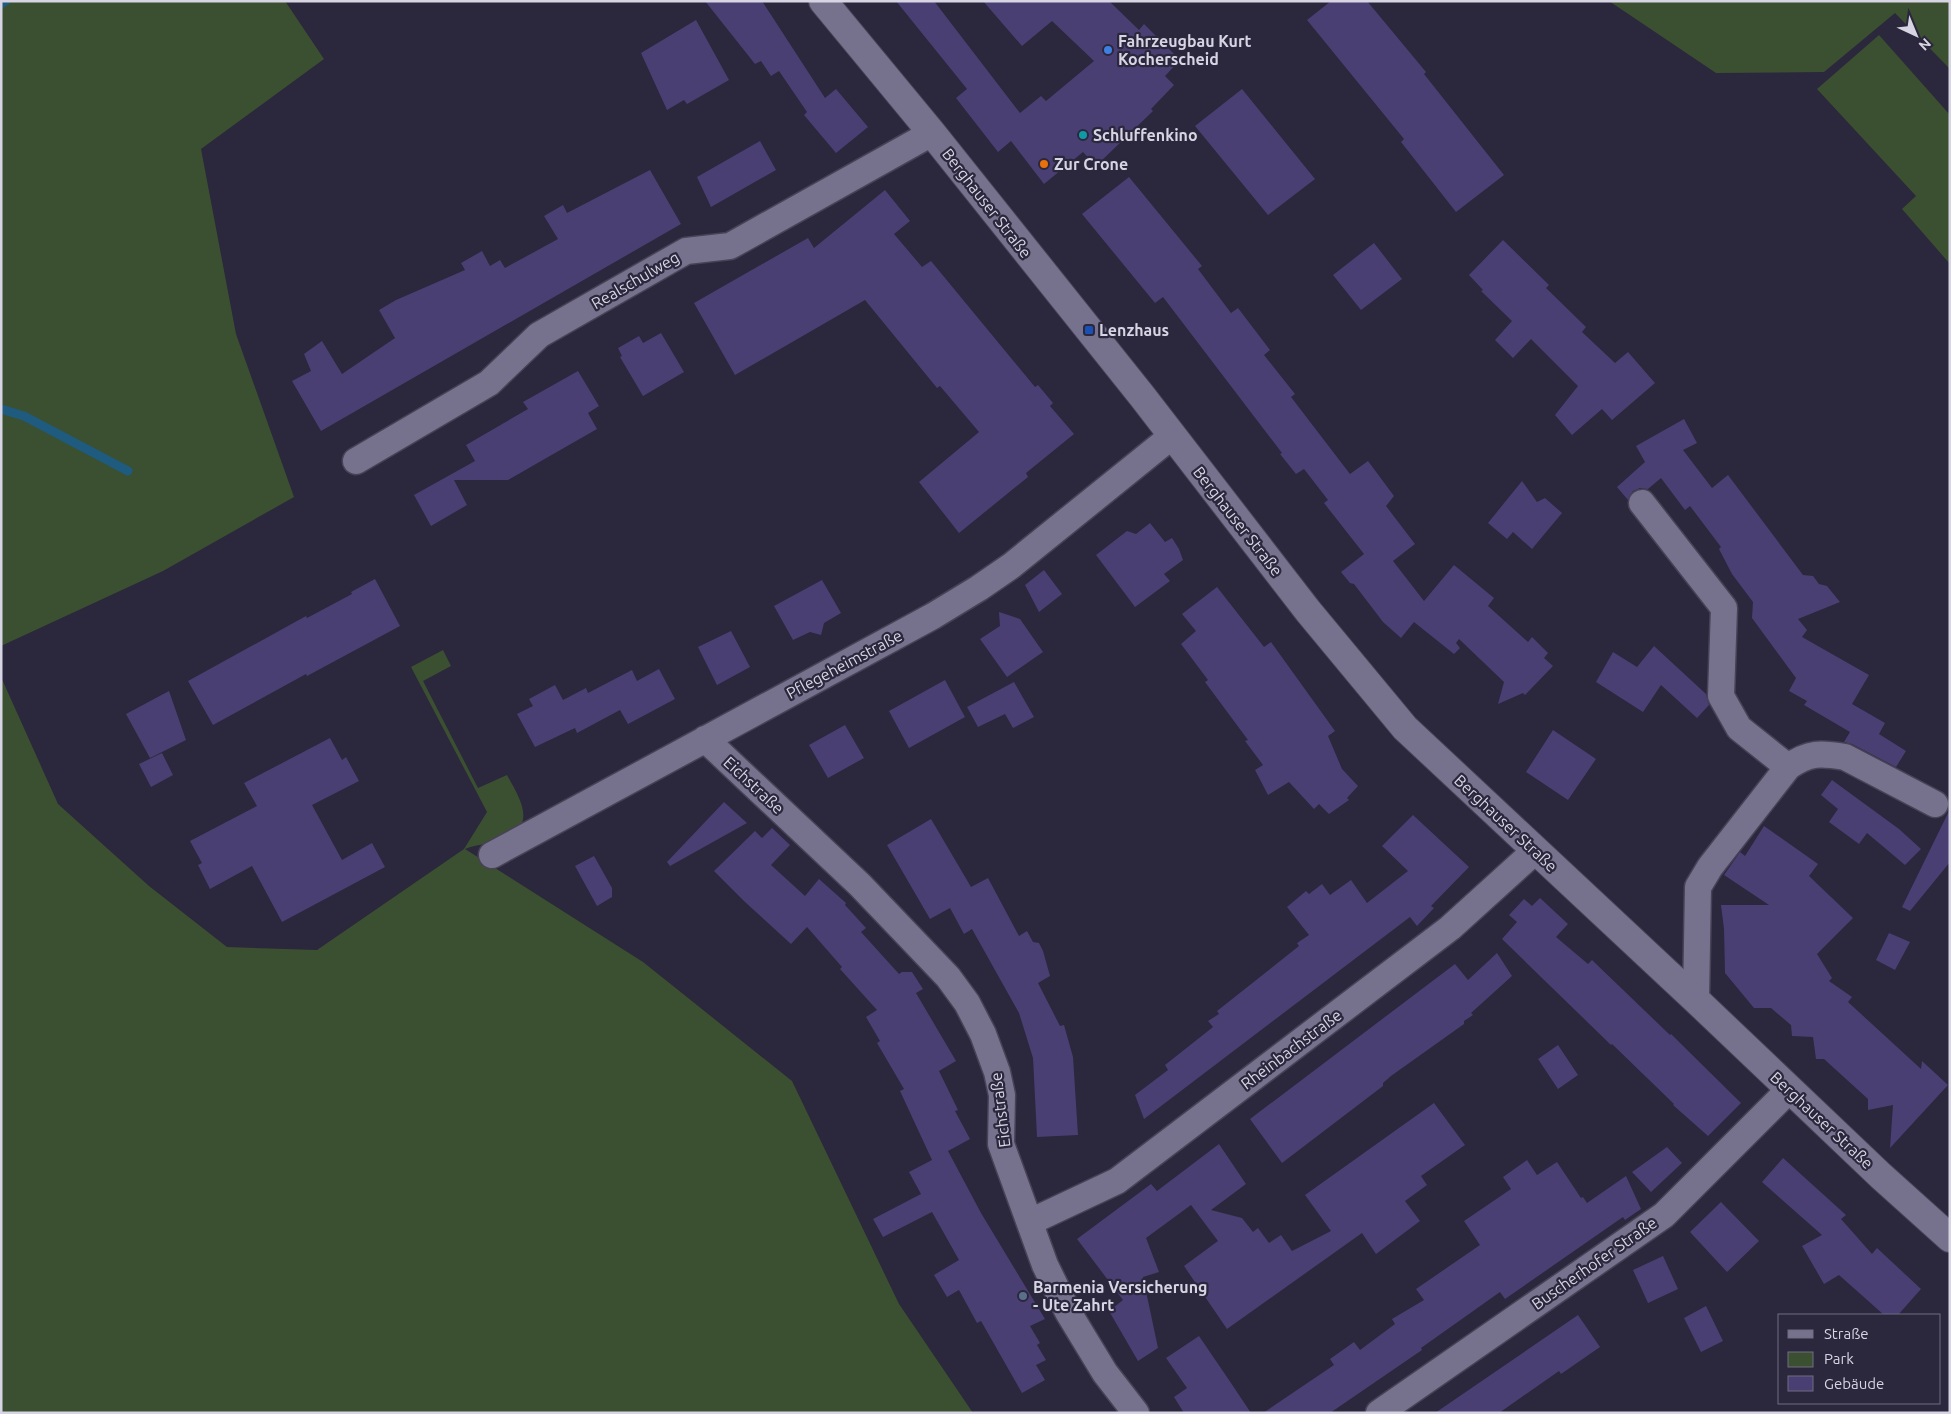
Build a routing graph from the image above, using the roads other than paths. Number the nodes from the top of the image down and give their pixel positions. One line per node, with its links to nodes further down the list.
1 (823, 1): 2 (street, Berghauser Straße)
2 (932, 133): 3 (street, Berghauser Straße); 4 (street, Realschulweg)
3 (1172, 436): 6 (street, Pflegeheimstraße); 9 (street, Berghauser Straße)
4 (356, 461)
5 (1642, 503): 7 (street)
6 (705, 739): 10 (street, Pflegeheimstraße); 13 (street, Eichstraße)
7 (1788, 767): 8 (street); 11 (street)
8 (1935, 804)
9 (1535, 851): 11 (street, Berghauser Straße); 13 (street, Rheinbachstraße)
10 (492, 855)
11 (1696, 1000): 12 (street, Berghauser Straße)
12 (1789, 1090): 14 (street, Berghauser Straße); 16 (street, Buscherhofer Straße)
13 (1030, 1222): 15 (street, Eichstraße)
14 (1950, 1238)
15 (1136, 1413)
16 (1379, 1413)

